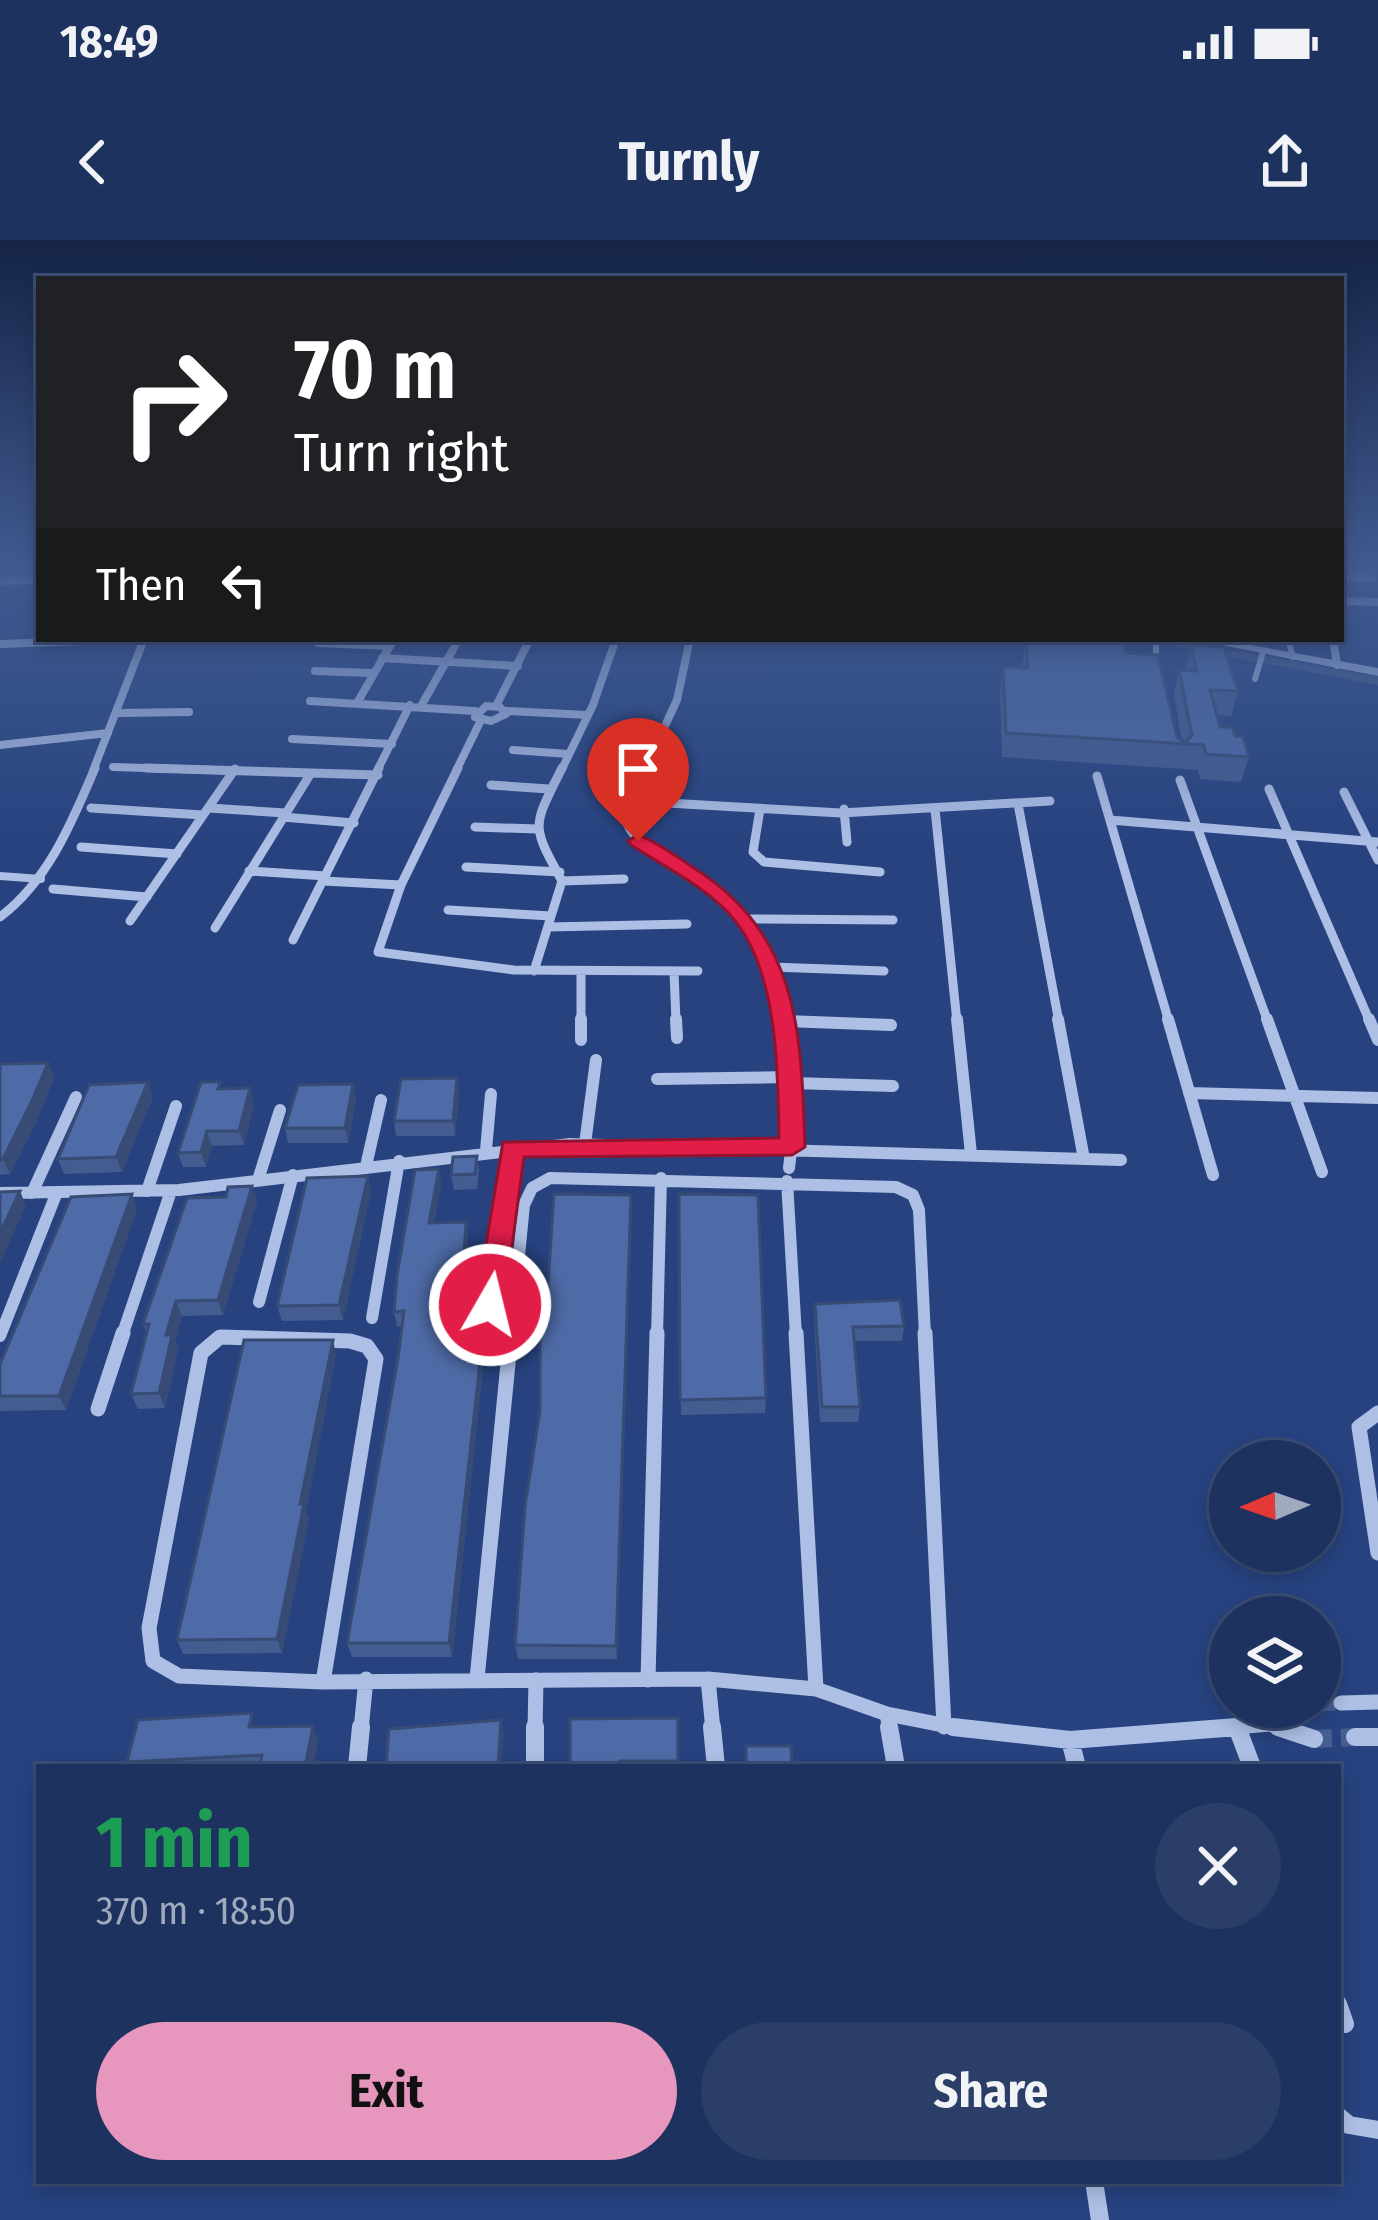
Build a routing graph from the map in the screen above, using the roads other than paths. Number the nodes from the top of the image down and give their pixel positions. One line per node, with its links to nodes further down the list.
1 (135, 661): 24 (street)
2 (380, 661): 16 (street)
3 (436, 661): 11 (street)
4 (520, 661): 13 (street)
5 (608, 661): 26 (street)
6 (685, 661): 44 (street)
7 (1156, 661): 17 (lane)
8 (1260, 661): 18 (lane)
9 (1317, 661): 12 (street)
10 (1336, 661): 12 (street)
11 (446, 662): 13 (street); 21 (street)
12 (1337, 665): 15 (street)
13 (518, 666): 22 (street)
14 (315, 671): 16 (street)
15 (1378, 672)
16 (372, 673): 20 (street)
17 (1160, 676)
18 (1255, 679)
19 (310, 701): 20 (street)
20 (358, 703): 21 (street)
21 (415, 706): 25 (street); 29 (street)
22 (501, 709): 25 (street); 26 (street)
23 (189, 712): 24 (street)
24 (118, 713): 27 (street)
25 (478, 715): 71 (street)
26 (588, 715): 32 (street)
27 (108, 733): 30 (street); 69 (street)
28 (292, 739): 29 (street)
29 (392, 744): 36 (street)
30 (0, 745)
31 (513, 750): 32 (street)
32 (568, 754): 40 (street)
33 (113, 767): 34 (street)
34 (235, 769): 35 (street); 50 (street)
35 (310, 773): 36 (street); 51 (street)
36 (378, 775): 53 (street)
37 (1097, 776): 52 (street)
38 (1180, 780): 55 (street)
39 (490, 785): 40 (street)
40 (549, 789): 56 (street)
41 (1269, 789): 57 (street)
42 (1344, 792): 58 (street)
43 (1050, 800): 45 (street)
44 (632, 801): 47 (street); 76 (street)
45 (1018, 804): 49 (street); 111 (street)
46 (91, 808): 50 (street)
47 (760, 809): 48 (street); 65 (street)
48 (844, 809): 49 (street); 59 (street)
49 (935, 809): 110 (street)
50 (206, 812): 51 (street); 61 (street)
51 (284, 815): 53 (street); 64 (street)
52 (1110, 820): 55 (street); 98 (street)
53 (354, 823): 68 (street)
54 (476, 827): 56 (street)
55 (1196, 828): 57 (street); 101 (street)
56 (537, 829): 67 (street)
57 (1288, 835): 58 (street); 93 (street)
58 (1372, 841): 62 (street)
59 (847, 842)
60 (81, 848): 61 (street)
61 (177, 854): 73 (street)
62 (1378, 860)
63 (466, 867): 67 (street)
64 (249, 871): 68 (street); 81 (street)
65 (880, 872)
66 (0, 876): 69 (lane)
67 (561, 877): 70 (street); 79 (street)
68 (325, 878): 71 (street); 82 (street)
69 (41, 879): 75 (street)
70 (624, 880)
71 (401, 885): 84 (street)
72 (53, 889): 73 (street)
73 (147, 897): 78 (street)
74 (448, 910): 79 (street)
75 (0, 917)
76 (746, 919): 77 (street); 83 (street)
77 (893, 920)
78 (130, 921)
79 (550, 922): 80 (street); 84 (street)
80 (687, 923)
81 (215, 928)
82 (293, 940)
83 (771, 967): 86 (street); 89 (street)
84 (534, 971): 88 (street)
85 (698, 971): 87 (street)
86 (884, 971)
87 (674, 972): 88 (street); 91 (street)
88 (581, 974): 92 (street)
89 (785, 1021): 90 (street); 96 (street)
90 (892, 1025)
91 (677, 1038)
92 (581, 1040)
93 (1378, 1040)
94 (596, 1060): 106 (street)
95 (657, 1078): 96 (street)
96 (793, 1080): 97 (street); 107 (street)
97 (893, 1086)
98 (1189, 1093): 101 (street); 118 (street)
99 (491, 1094): 109 (street)
100 (76, 1096): 123 (street)
101 (1293, 1096): 102 (street); 115 (street)
102 (1378, 1097)
103 (381, 1100): 114 (street)
104 (176, 1106): 121 (street)
105 (280, 1110): 120 (street)
106 (585, 1144): 107 (street); 108 (street)
107 (792, 1147): 110 (street); 117 (street)
108 (512, 1148): 109 (street); 127 (street)
109 (486, 1150): 113 (street)
110 (970, 1154): 111 (street)
111 (1084, 1159): 112 (street)
112 (1121, 1160)
113 (399, 1162): 114 (street); 128 (street)
114 (366, 1166): 116 (street)
115 (1322, 1172)
116 (293, 1175): 120 (street); 126 (street)
117 (788, 1175): 119 (street); 139 (street); 143 (street)
118 (1213, 1175)
119 (661, 1178): 134 (street); 135 (street)
120 (258, 1180): 122 (street)
121 (147, 1191): 122 (street); 124 (street)
122 (171, 1191): 130 (street)
123 (32, 1192): 124 (street); 125 (street)
124 (57, 1192): 129 (street)
125 (0, 1193)
126 (259, 1302)
127 (490, 1305)
128 (373, 1318)
129 (0, 1337)
130 (98, 1409)
131 (1378, 1413): 132 (street)
132 (1378, 1553)
133 (366, 1679): 134 (street); 138 (street); 151 (street)
134 (477, 1679): 137 (street)
135 (648, 1679): 136 (street); 137 (street)
136 (708, 1679): 139 (street); 153 (street)
137 (536, 1680): 152 (street)
138 (323, 1682): 138 (street)
139 (815, 1689): 142 (street)
140 (1378, 1702): 141 (street)
141 (1341, 1703)
142 (886, 1714): 143 (street); 154 (street)
143 (944, 1727): 150 (street)
144 (1213, 1728): 150 (street)
145 (1238, 1728): 156 (street)
146 (1282, 1728): 149 (street)
147 (1355, 1737): 148 (street)
148 (1378, 1737)
149 (1314, 1739)
150 (1070, 1740): 155 (street)
151 (357, 1764)
152 (535, 1764)
153 (716, 1764)
154 (895, 1764)
155 (1076, 1764)
156 (1251, 1764)
157 (1341, 2118): 158 (street)
158 (1378, 2130)
159 (1094, 2184): 160 (street)
160 (1100, 2220)

